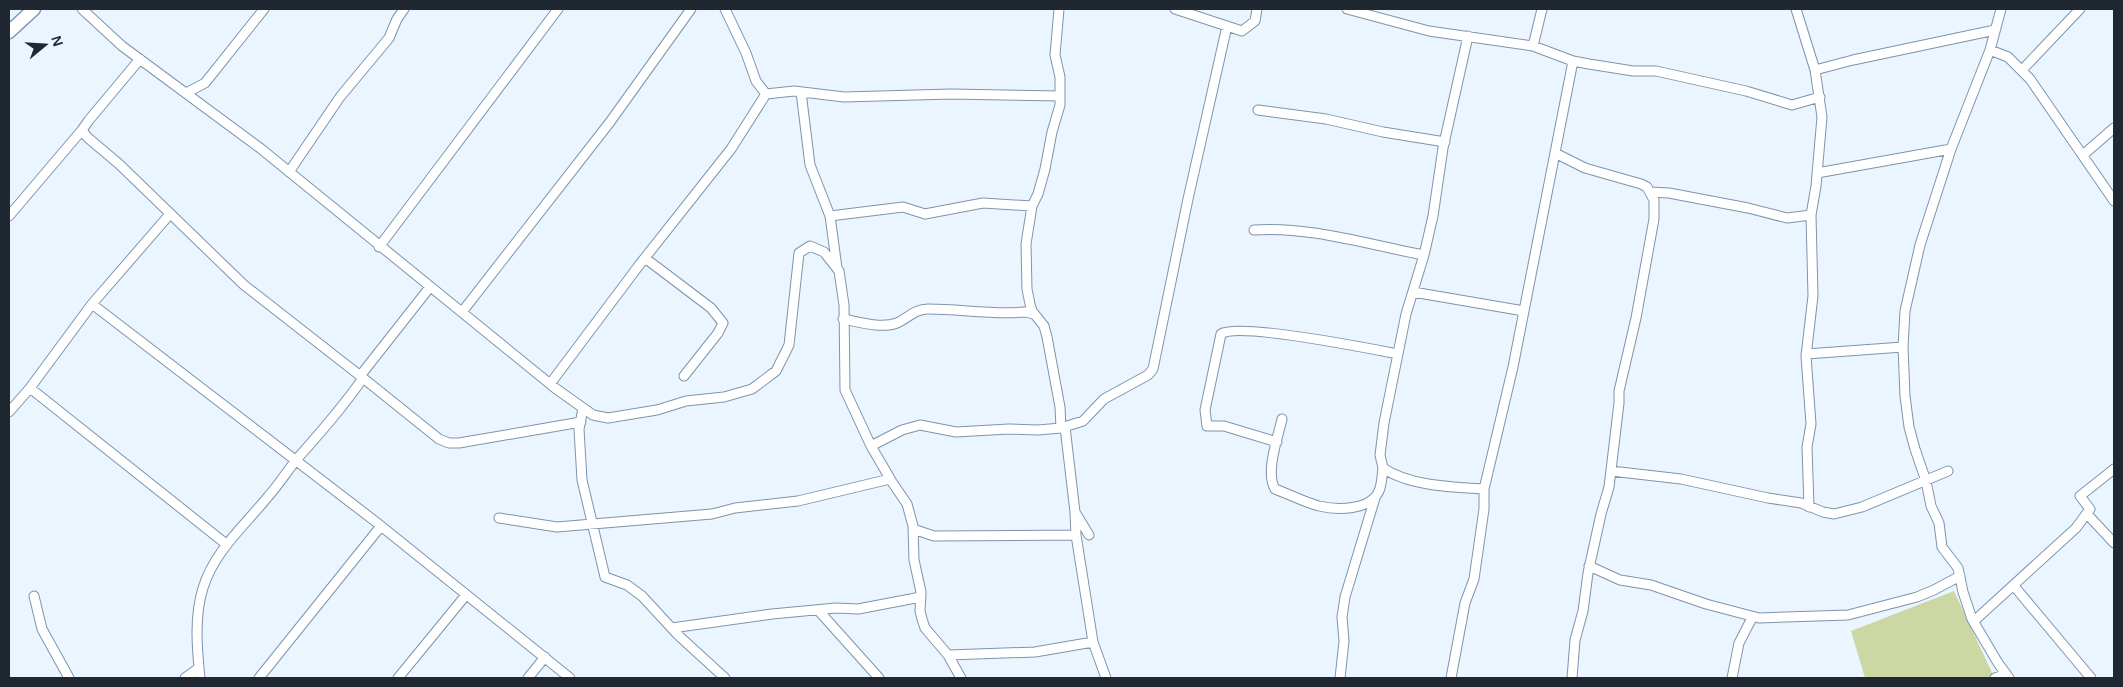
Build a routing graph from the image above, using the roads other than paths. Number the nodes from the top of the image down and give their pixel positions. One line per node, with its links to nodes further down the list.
1 (34, 9): 18 (street)
2 (82, 9): 22 (street)
3 (264, 9): 27 (street)
4 (404, 9): 38 (street)
5 (558, 9): 48 (street)
6 (691, 9): 57 (street)
7 (725, 9): 28 (street)
8 (1059, 9): 29 (street)
9 (1175, 9): 16 (street)
10 (1257, 9): 16 (street)
11 (1347, 9): 19 (street)
12 (1542, 9): 20 (street)
13 (1796, 9): 24 (street)
14 (2001, 9): 17 (street)
15 (2080, 9): 25 (street)
16 (1227, 26): 70 (street)
17 (1995, 30): 21 (street); 24 (street)
18 (9, 32)
19 (1468, 36): 20 (street); 34 (street)
20 (1533, 46): 23 (street)
21 (1990, 50): 25 (street); 35 (street)
22 (140, 60): 27 (street); 33 (street)
23 (1573, 61): 30 (street); 36 (street)
24 (1814, 70): 30 (street)
25 (2022, 70): 37 (street)
26 (801, 92): 28 (street); 29 (street); 46 (street)
27 (186, 93): 38 (street)
28 (766, 94): 50 (street)
29 (1060, 96): 42 (street)
30 (1820, 97): 39 (street)
31 (1258, 110): 34 (street)
32 (2114, 128): 37 (street)
33 (82, 130): 43 (street); 45 (street)
34 (1445, 142): 49 (street)
35 (1951, 149): 39 (street); 59 (street)
36 (1555, 152): 40 (street); 56 (street)
37 (2083, 155): 41 (street)
38 (290, 172): 48 (street)
39 (1817, 173): 44 (street)
40 (1650, 192): 44 (street); 76 (street)
41 (2114, 201)
42 (1032, 206): 46 (street); 55 (street)
43 (170, 214): 54 (street); 63 (street)
44 (1811, 215): 61 (street)
45 (9, 216)
46 (830, 216): 51 (street)
47 (1254, 230): 49 (street)
48 (379, 247): 52 (street)
49 (1424, 256): 53 (street)
50 (645, 258): 62 (street); 64 (street)
51 (837, 268): 58 (street); 66 (street)
52 (430, 288): 57 (street); 63 (street)
53 (1413, 292): 56 (street); 60 (street)
54 (92, 304): 65 (street); 73 (street)
55 (1030, 311): 58 (street); 70 (street)
56 (1524, 311): 80 (street)
57 (462, 312): 64 (street)
58 (843, 319): 72 (street)
59 (1904, 347): 61 (street); 79 (street)
60 (1398, 354): 71 (street); 74 (street)
61 (1806, 354): 82 (street)
62 (684, 376)
63 (362, 377): 69 (street); 73 (street)
64 (550, 384): 66 (street)
65 (30, 388): 67 (street); 92 (street)
66 (583, 408): 69 (street)
67 (9, 412)
68 (1282, 418): 71 (street)
69 (581, 422): 86 (street)
70 (1063, 427): 72 (street); 83 (street)
71 (1277, 442): 81 (street)
72 (871, 446): 78 (street)
73 (296, 461): 87 (street); 92 (street)
74 (1383, 468): 80 (street); 81 (street)
75 (2114, 468): 84 (street)
76 (1611, 471): 82 (street); 93 (street)
77 (1948, 471): 79 (street)
78 (890, 479): 86 (street); 88 (street)
79 (1926, 481): 82 (street); 94 (street)
80 (1484, 489): 120 (street)
81 (1375, 498): 119 (street)
82 (1809, 507)
83 (1075, 512): 89 (street); 90 (street)
84 (2087, 514): 91 (street); 95 (street)
85 (499, 518): 86 (street)
86 (593, 524): 102 (street)
87 (381, 526): 96 (street); 111 (street)
88 (913, 530): 89 (street); 98 (street)
89 (1076, 535): 103 (street)
90 (1089, 535)
91 (2114, 543)
92 (226, 544): 106 (street)
93 (1590, 566): 100 (street); 121 (street)
94 (1960, 576): 100 (street); 101 (street)
95 (2014, 586): 101 (street); 124 (street)
96 (466, 595): 105 (street); 112 (street)
97 (34, 596): 109 (street)
98 (921, 597): 99 (street); 104 (street)
99 (818, 610): 102 (street); 116 (street)
100 (1752, 618): 122 (street)
101 (1974, 621): 107 (street)
102 (672, 628): 115 (street)
103 (1093, 642): 104 (street); 118 (street)
104 (948, 655): 117 (street)
105 (545, 658): 113 (street); 114 (street)
106 (199, 668): 108 (street); 110 (street)
107 (2008, 676): 123 (street)
108 (190, 677)
109 (69, 678)
110 (200, 678)
111 (259, 678)
112 (398, 678)
113 (528, 678)
114 (570, 678)
115 (725, 678)
116 (879, 678)
117 (961, 678)
118 (1106, 678)
119 (1340, 678)
120 (1451, 678)
121 (1572, 678)
122 (1732, 678)
123 (1995, 678)
124 (2091, 678)

